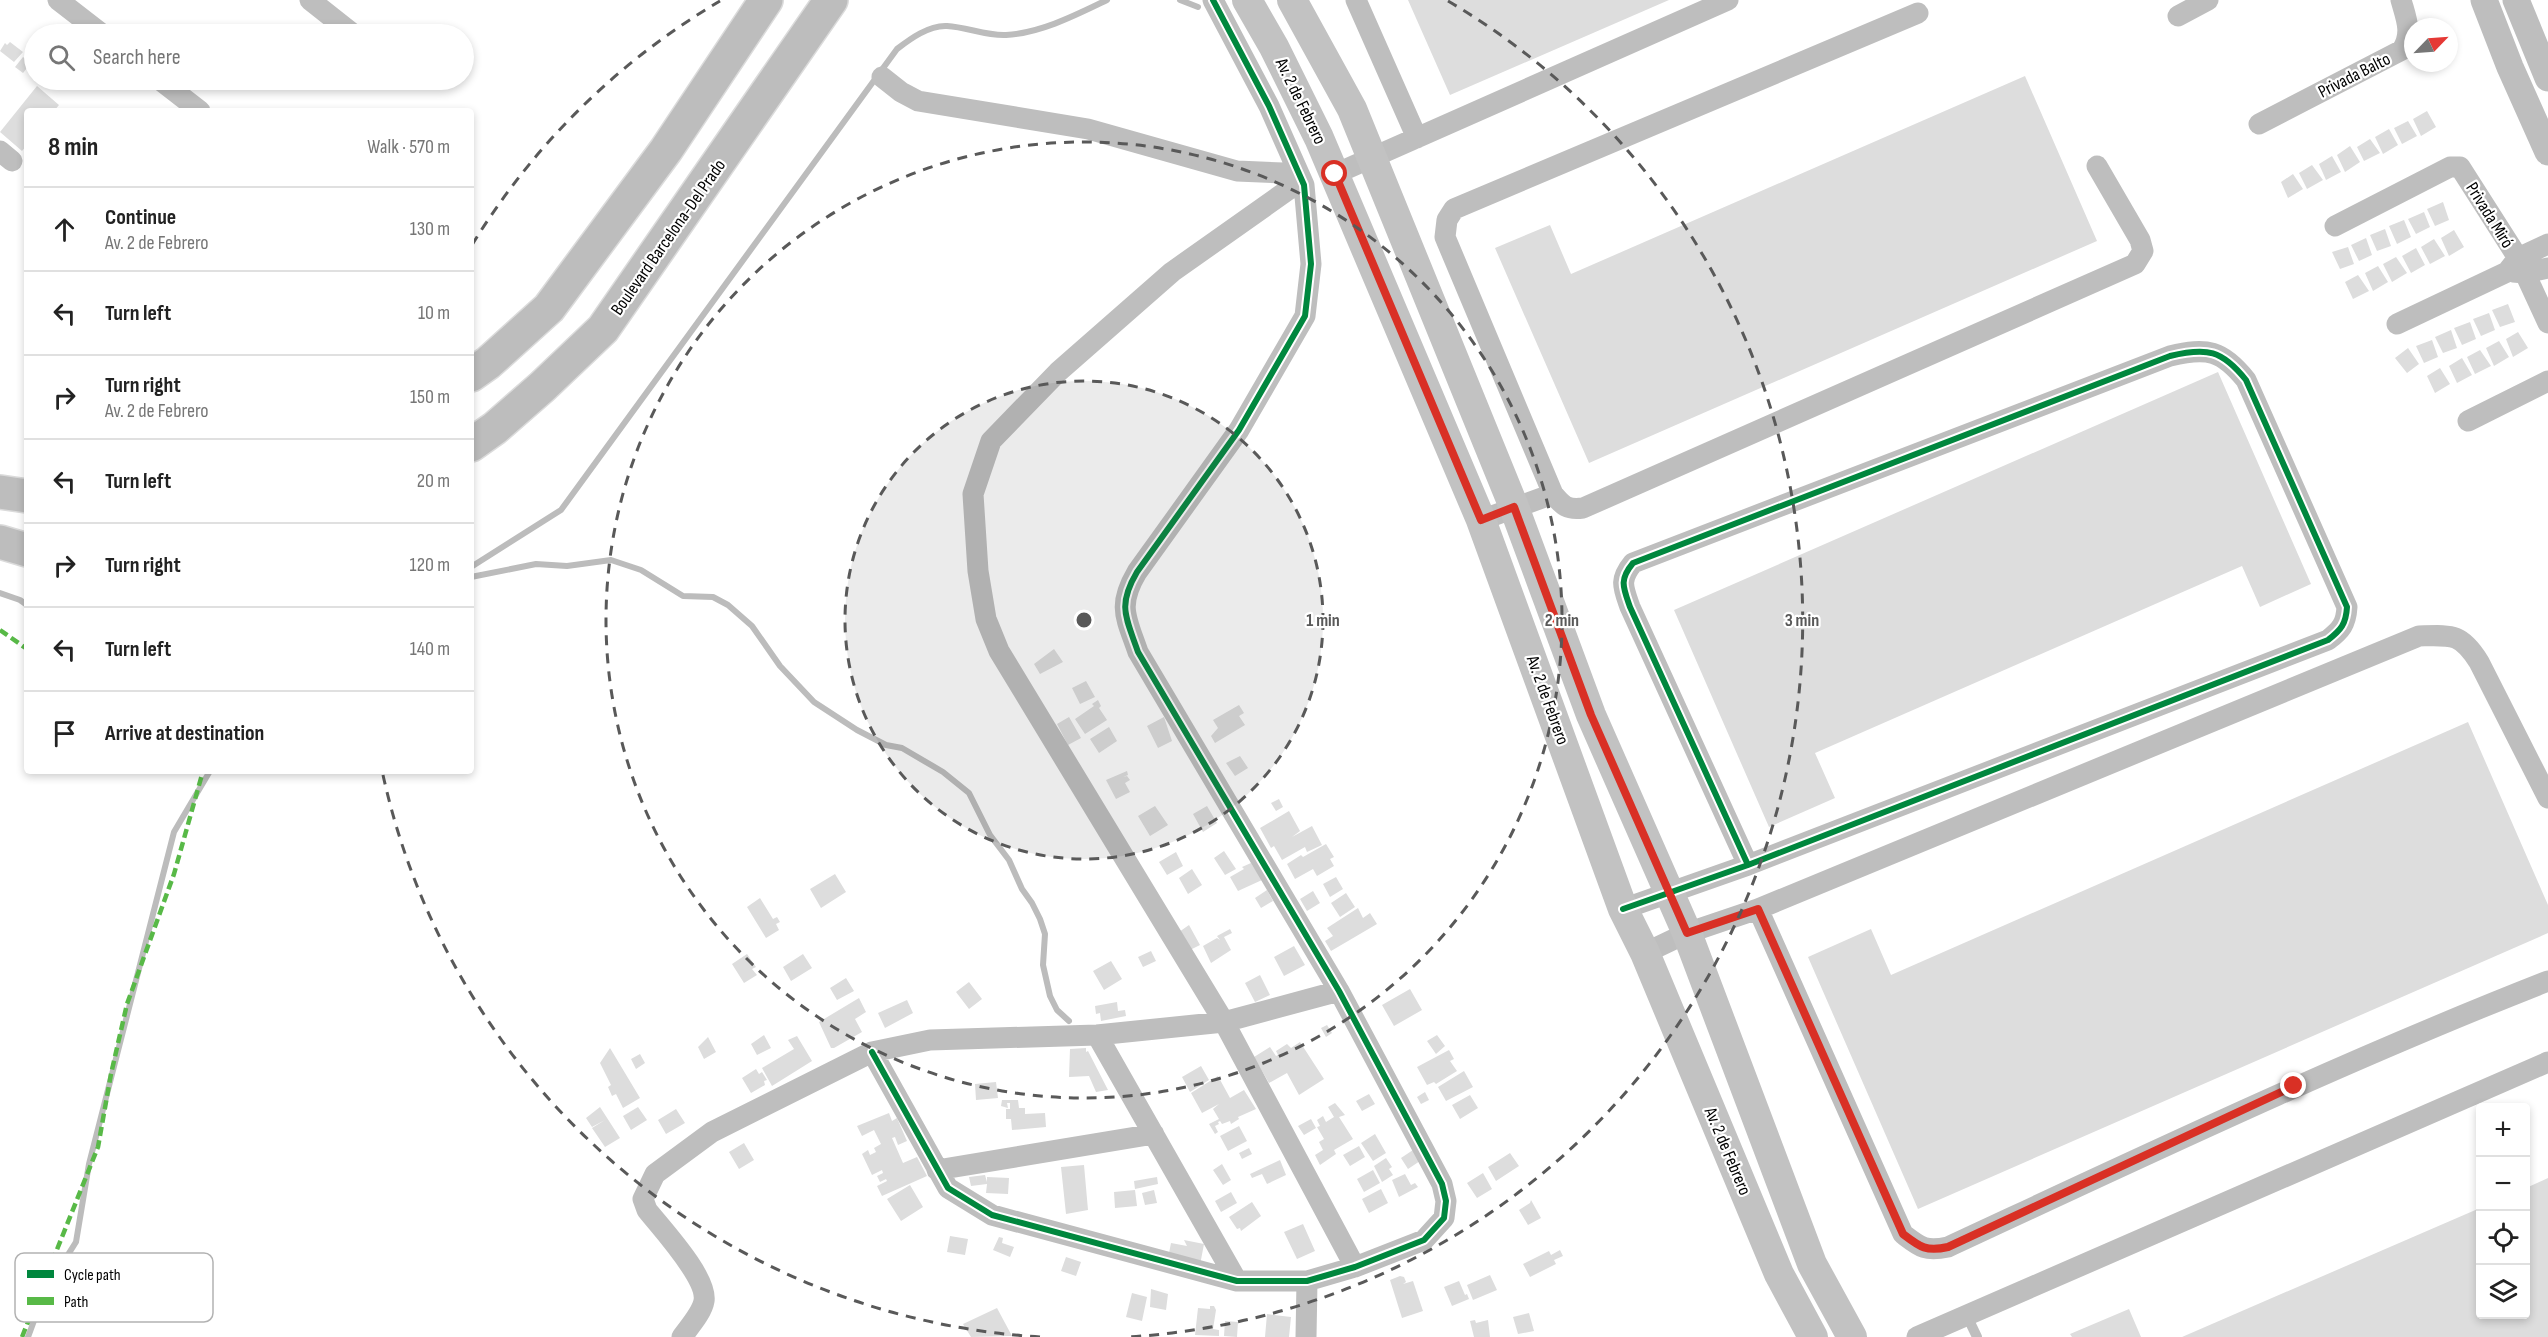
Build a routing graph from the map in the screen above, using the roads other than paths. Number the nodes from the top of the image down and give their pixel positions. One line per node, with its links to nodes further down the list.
1 (58, 0): 16 (street)
2 (310, 0): 17 (street)
3 (766, 0): 34 (main road)
4 (831, 0): 37 (main road, Boulevard Barcelona-Del Prado)
5 (1213, 0): 53 (street)
6 (1247, 0): 27 (main road, Av. 2 de Febrero)
7 (1292, 0): 25 (main road, Av. 2 de Febrero)
8 (1356, 0): 23 (street)
9 (1728, 0): 23 (street)
10 (2208, 0): 15 (street)
11 (2401, 0): 22 (street, Privada Balto)
12 (2484, 0): 24 (street)
13 (2516, 0): 19 (street)
14 (1918, 13): 39 (street)
15 (2178, 16)
16 (89, 24)
17 (340, 24)
18 (882, 77): 54 (street)
19 (2548, 78)
20 (173, 90): 21 (street)
21 (196, 108)
22 (2259, 124)
23 (1417, 138): 25 (street)
24 (2548, 152)
25 (1372, 156): 27 (street); 41 (main road, Av. 2 de Febrero)
26 (2097, 166): 39 (street)
27 (1335, 174): 42 (main road, Av. 2 de Febrero)
28 (2335, 226): 30 (street, Privada Miró)
29 (2548, 244): 30 (street)
30 (2517, 268): 31 (street); 32 (street, Privada Miró); 33 (street, Privada Miró)
31 (2548, 268)
32 (2548, 323)
33 (2397, 324)
34 (474, 373)
35 (2548, 381): 36 (street)
36 (2468, 421)
37 (474, 443)
38 (0, 492): 40 (main road)
39 (1553, 494): 41 (street)
40 (24, 496)
41 (1514, 507): 42 (street); 47 (main road, Av. 2 de Febrero)
42 (1481, 520): 48 (main road, Av. 2 de Febrero)
43 (0, 542): 44 (main road)
44 (24, 549)
45 (2548, 798): 49 (street)
46 (1748, 865): 46 (street); 47 (street)
47 (1668, 893): 48 (street); 50 (main road, Av. 2 de Febrero)
48 (1623, 909): 51 (main road, Av. 2 de Febrero)
49 (1758, 909): 50 (street); 52 (street)
50 (1687, 933): 51 (street); 67 (main road, Av. 2 de Febrero)
51 (1645, 953): 66 (main road, Av. 2 de Febrero)
52 (2548, 981)
53 (1339, 991): 54 (street); 60 (street)
54 (1224, 1022): 55 (street); 60 (street)
55 (1097, 1035): 56 (street); 58 (street)
56 (872, 1052): 59 (street); 64 (street)
57 (2548, 1062): 63 (street)
58 (1155, 1134): 59 (street); 61 (street)
59 (936, 1170): 61 (street)
60 (1354, 1267): 62 (street)
61 (1237, 1281): 62 (street)
62 (1308, 1281): 65 (street)
63 (1967, 1316): 68 (street); 69 (lane)
64 (682, 1337)
65 (1306, 1337)
66 (1813, 1337)
67 (1852, 1337)
68 (1917, 1337)
69 (1977, 1337)

